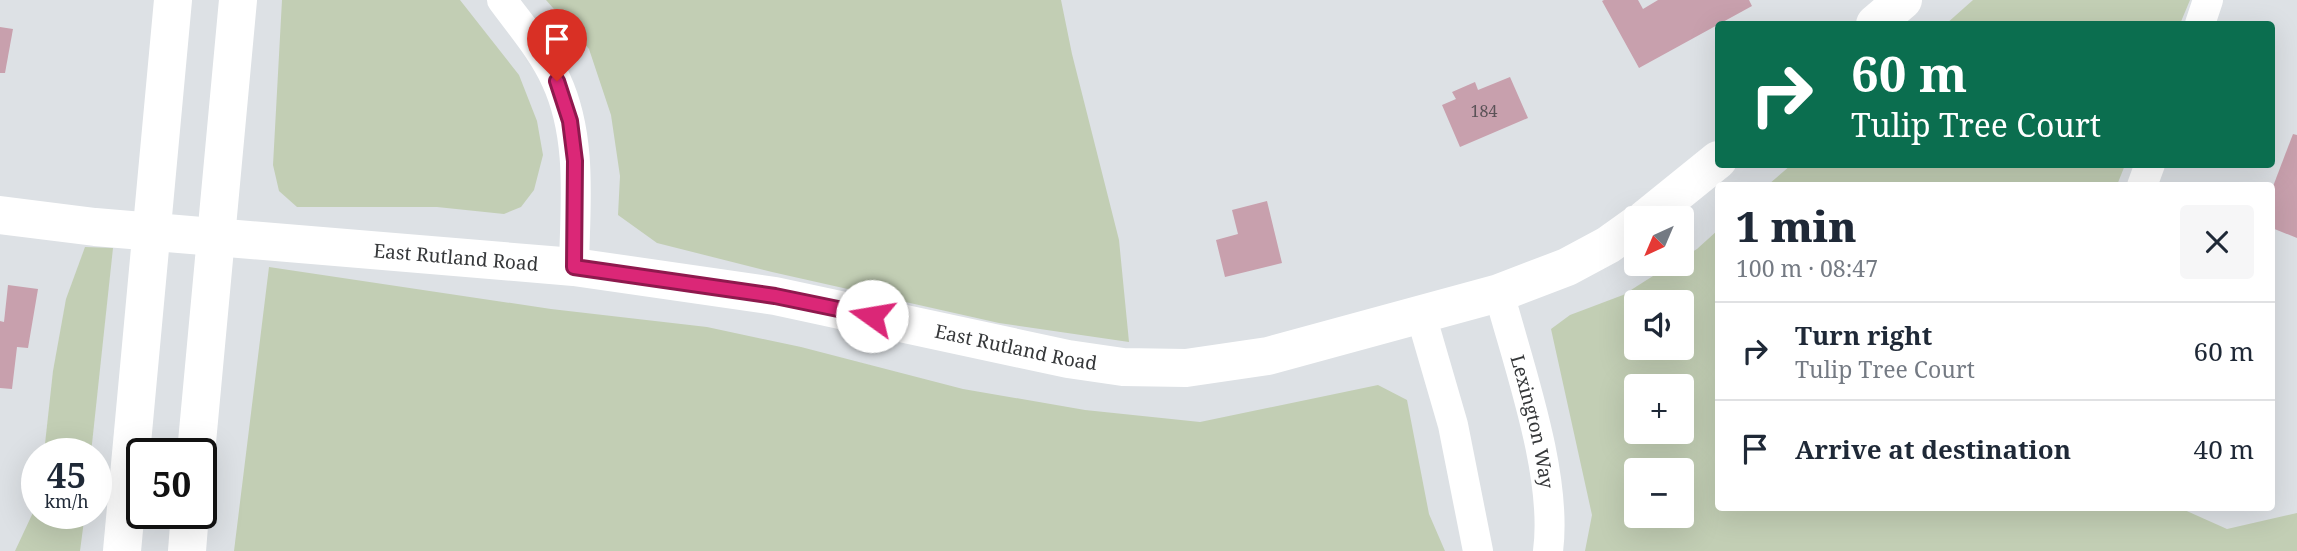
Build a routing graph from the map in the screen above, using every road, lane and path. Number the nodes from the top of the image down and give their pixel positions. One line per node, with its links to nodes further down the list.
1 (173, 0): 17 (main road)
2 (238, 0): 15 (main road)
3 (502, 0): 12 (street)
4 (1903, 0): 6 (main road)
5 (2208, 0): 7 (street)
6 (1878, 21)
7 (2201, 21)
8 (1715, 162): 9 (main road)
9 (1661, 206)
10 (0, 215): 12 (main road, East Rutland Road)
11 (1624, 234): 13 (main road, East Rutland Road)
12 (574, 267): 14 (main road, East Rutland Road)
13 (1499, 293): 14 (main road, East Rutland Road); 20 (street, Lexington Way)
14 (1421, 315): 19 (street)
15 (197, 438)
16 (189, 529): 18 (main road)
17 (122, 551)
18 (187, 551)
19 (1478, 551)
20 (1548, 551)

